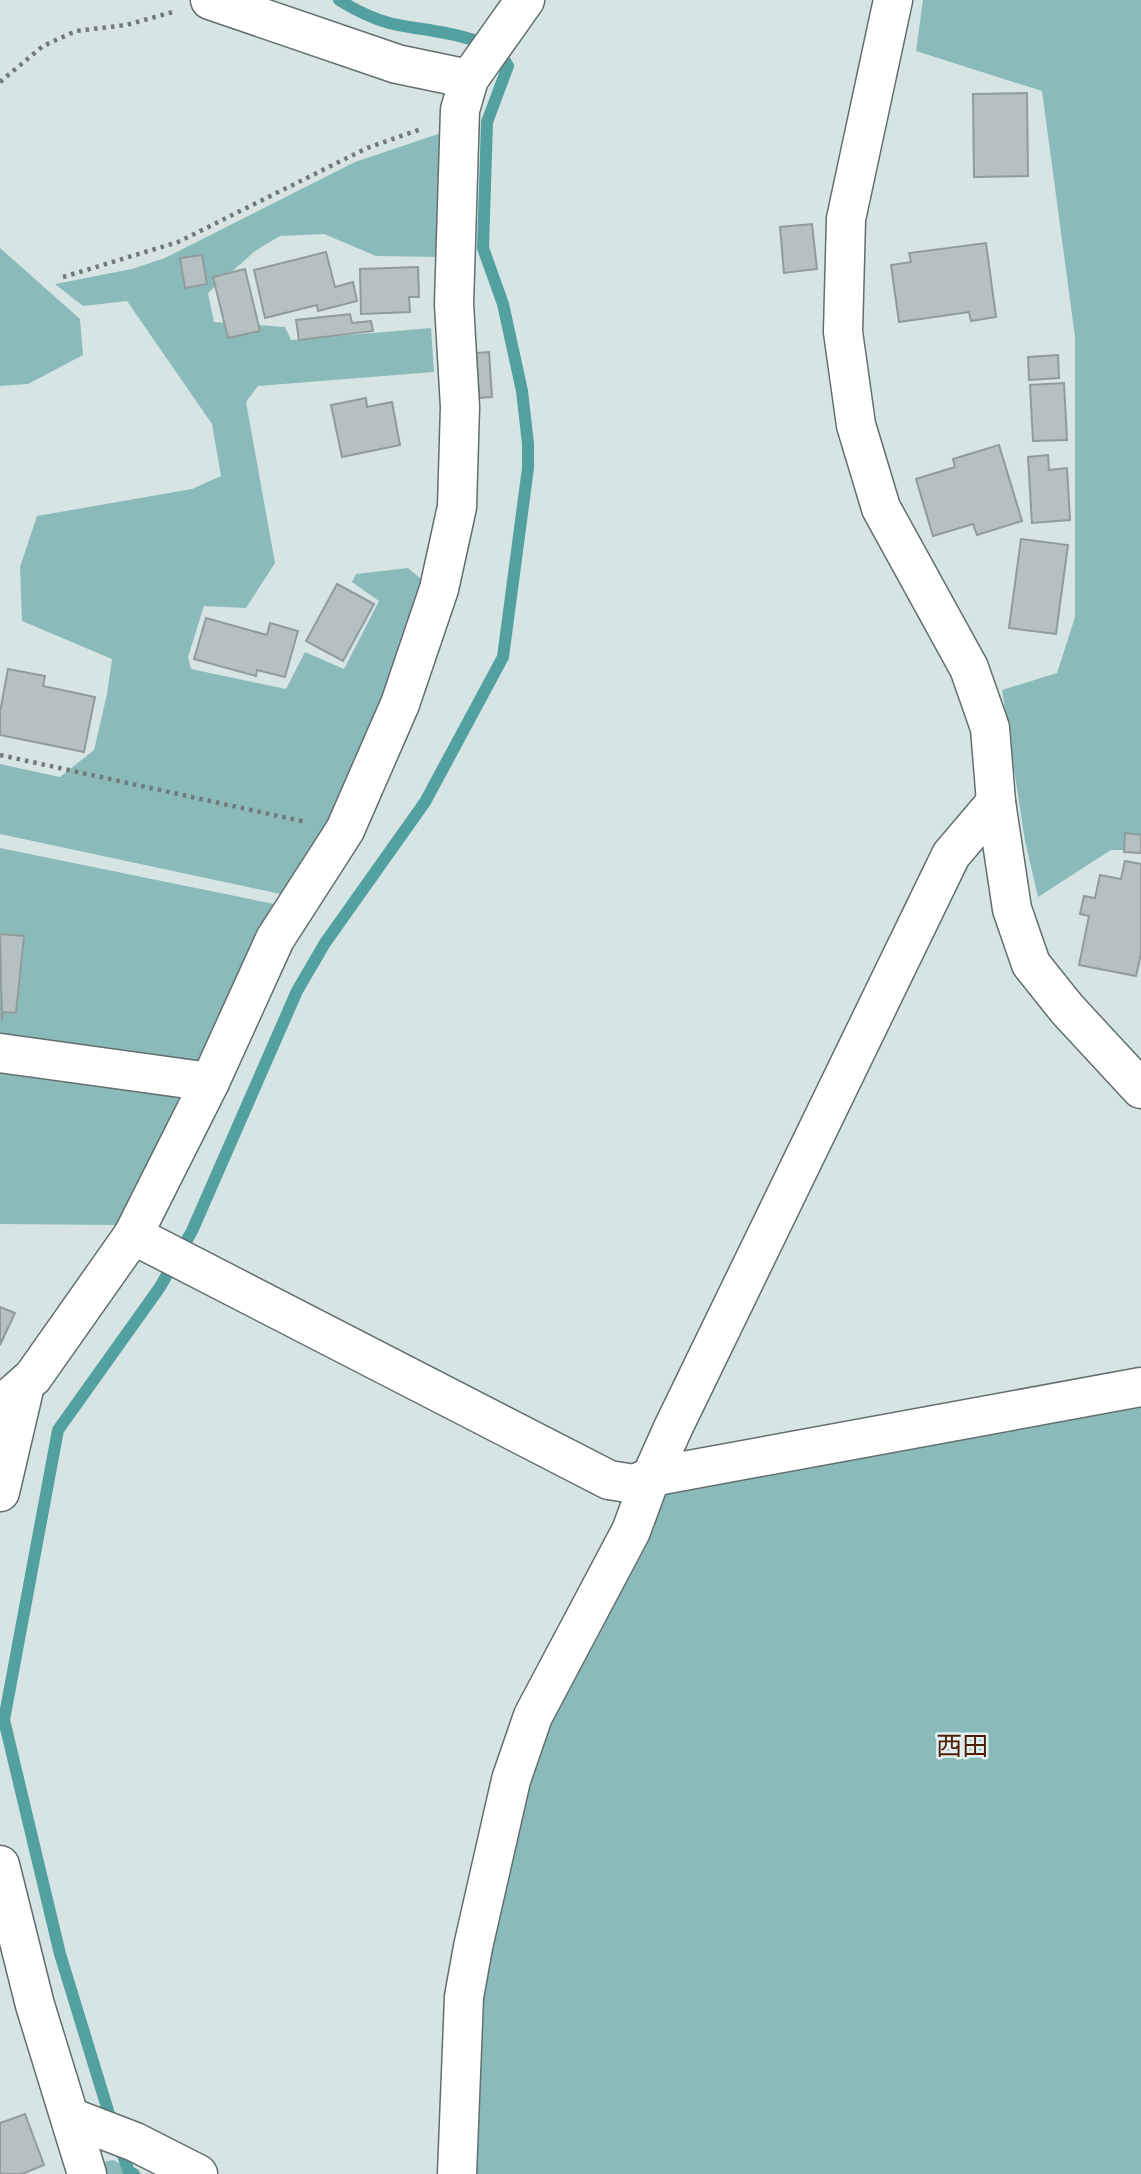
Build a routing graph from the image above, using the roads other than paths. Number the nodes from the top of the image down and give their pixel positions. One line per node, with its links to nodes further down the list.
1 (524, 0): 4 (street)
2 (893, 0): 5 (street)
3 (196, 4): 4 (street)
4 (470, 79): 7 (street)
5 (996, 802): 8 (street); 12 (street)
6 (0, 1053): 7 (street)
7 (210, 1082): 9 (street)
8 (1141, 1089)
9 (133, 1235): 11 (street); 12 (street)
10 (1141, 1387): 12 (street)
11 (12, 1396): 13 (street)
12 (650, 1477): 18 (street)
13 (0, 1492)
14 (0, 1865): 15 (street)
15 (70, 2117): 16 (street); 17 (street)
16 (87, 2174)
17 (198, 2174)
18 (457, 2174)

